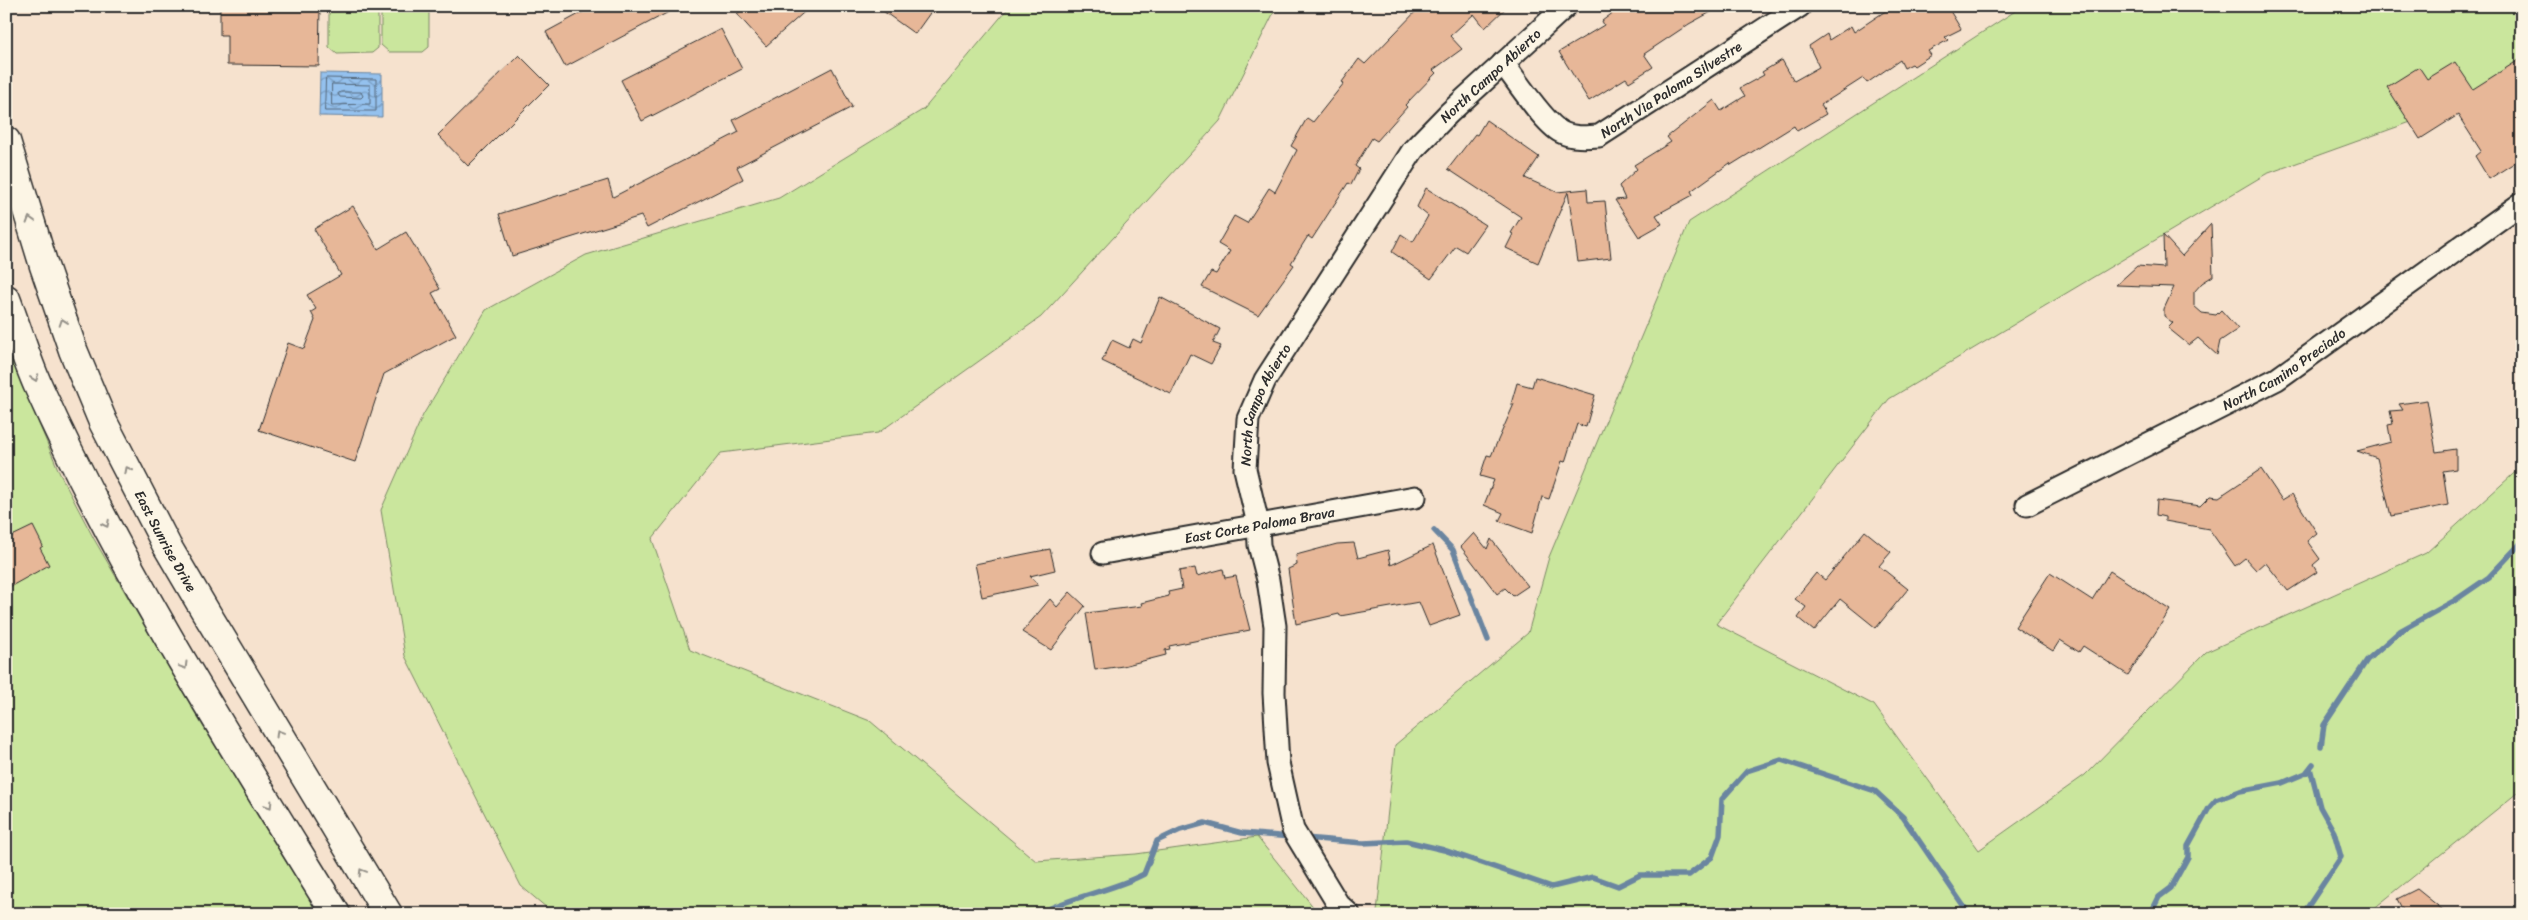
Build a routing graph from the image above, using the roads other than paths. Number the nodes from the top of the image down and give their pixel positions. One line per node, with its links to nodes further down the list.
1 (1566, 6): 3 (street, North Campo Abierto)
2 (1800, 6): 3 (street, North Via Paloma Silvestre)
3 (1503, 63): 9 (street, North Campo Abierto)
4 (6, 141): 12 (main road, East Sunrise Drive, one-way to 4)
5 (2522, 203): 8 (street, North Camino Preciado)
6 (6, 299): 11 (main road, one-way to 11)
7 (1415, 497): 9 (street, East Corte Paloma Brava)
8 (2027, 505)
9 (1258, 524): 10 (street, East Corte Paloma Brava); 13 (street, North Campo Abierto)
10 (1103, 553)
11 (336, 914)
12 (388, 914)
13 (1349, 914)

